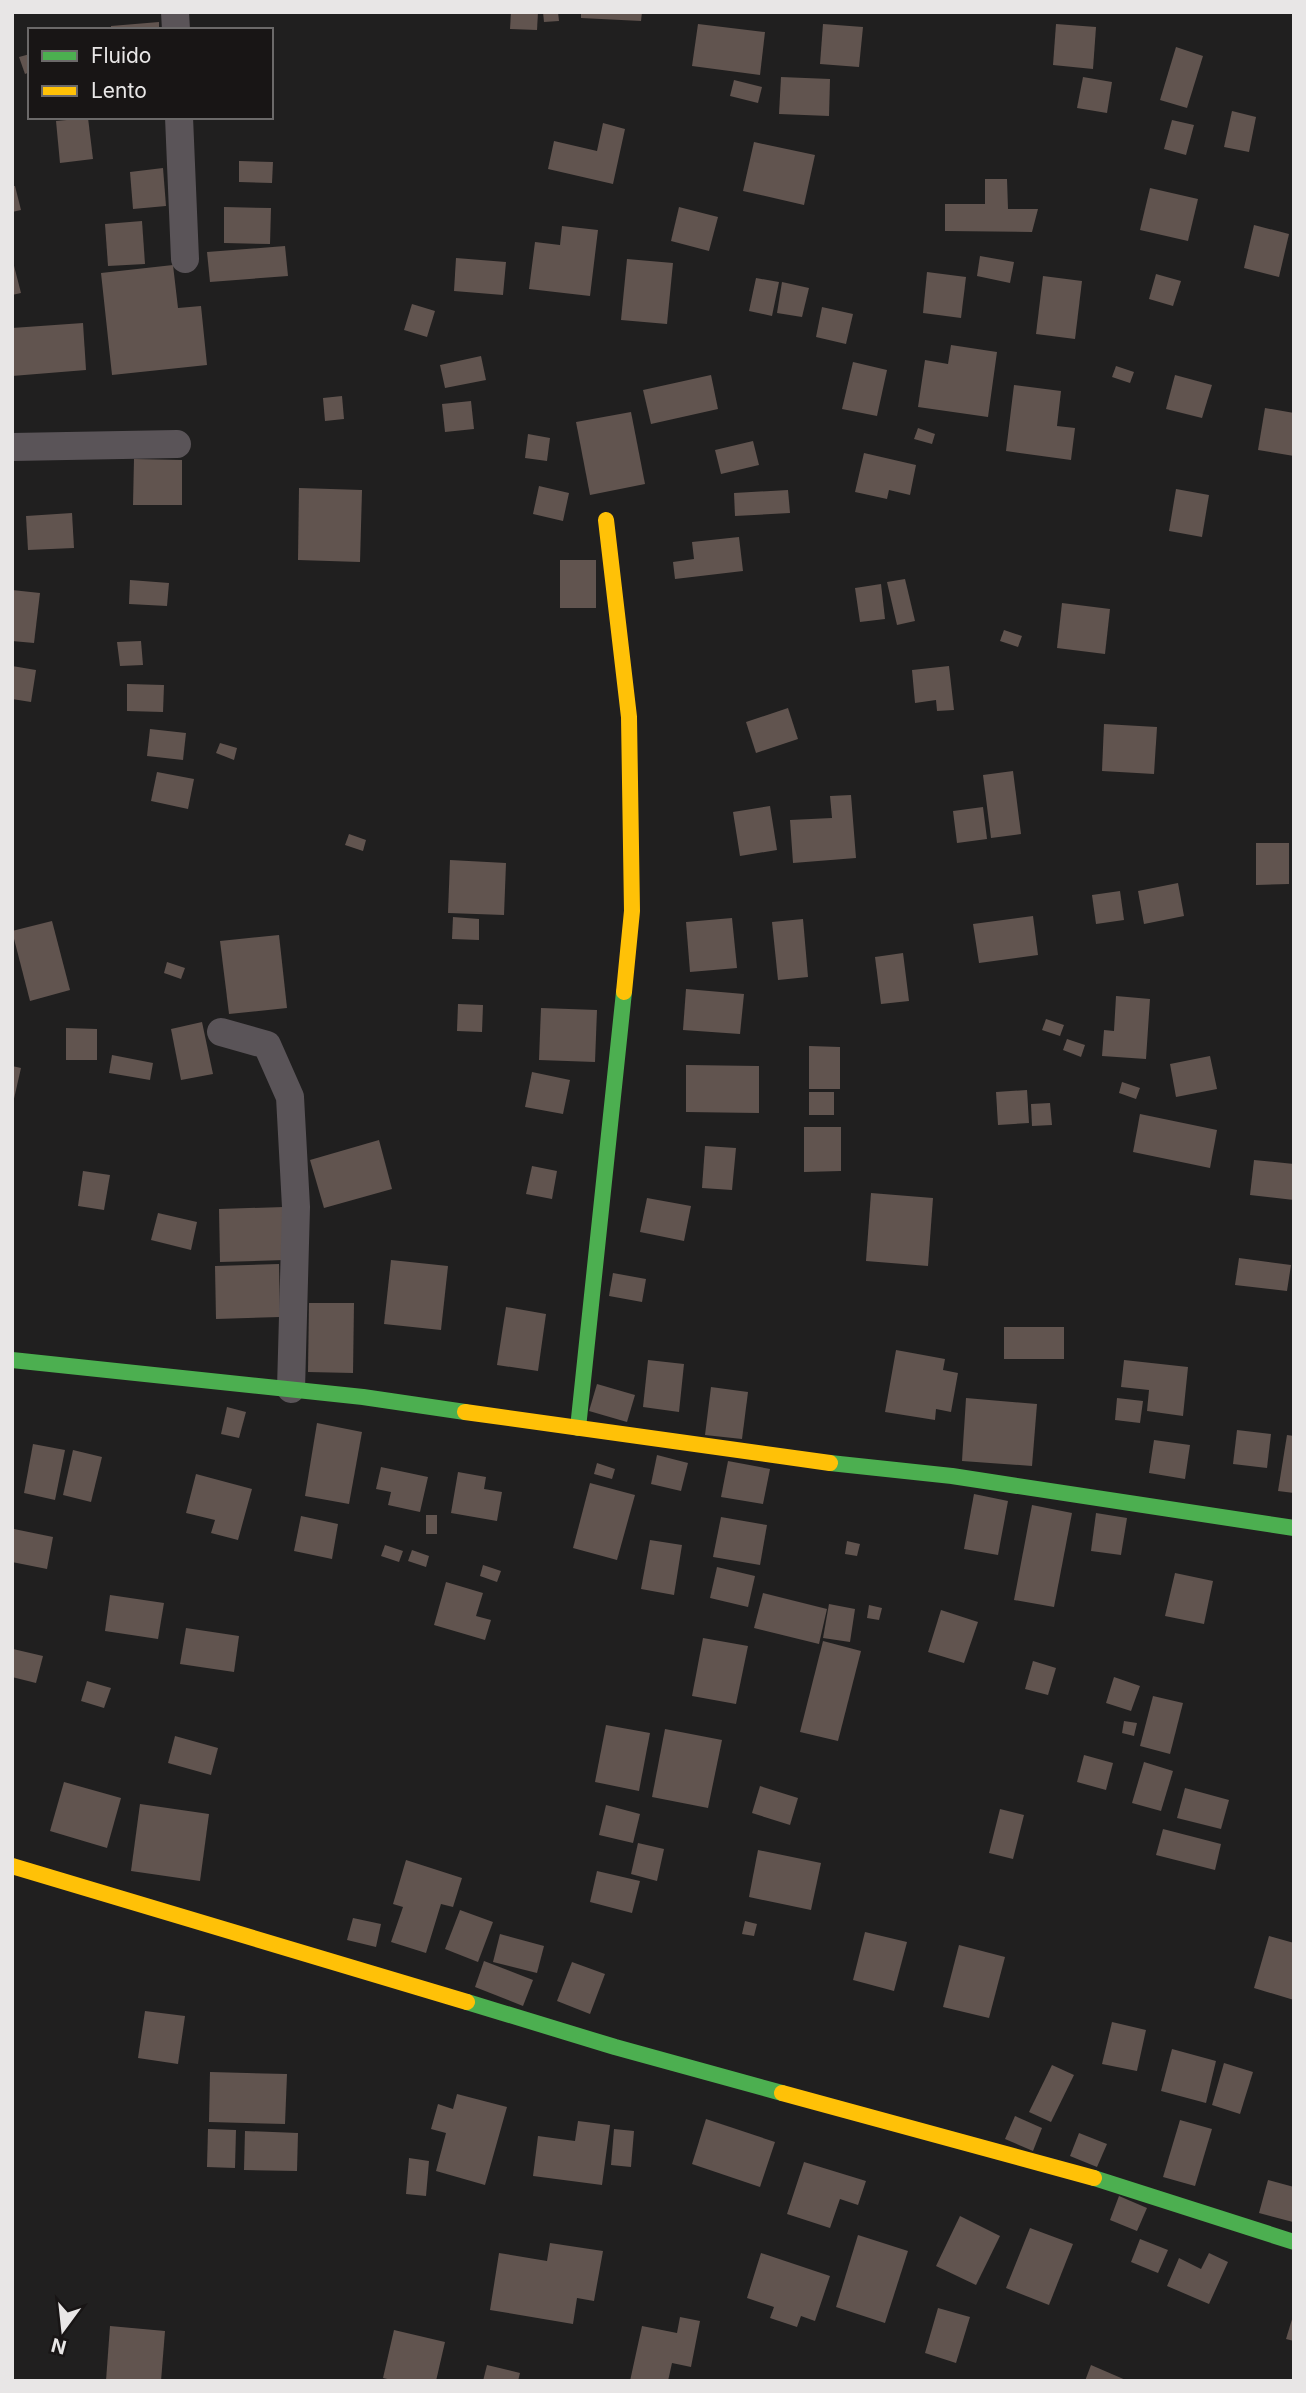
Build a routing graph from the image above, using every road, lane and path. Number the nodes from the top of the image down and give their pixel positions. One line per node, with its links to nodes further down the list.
1 (179, 119): 2 (street)
2 (185, 259)
3 (177, 444): 4 (street)
4 (12, 447)
5 (606, 520): 9 (street)
6 (221, 1031): 8 (street)
7 (12, 1360): 8 (street)
8 (291, 1389): 9 (street)
9 (578, 1428): 10 (street)
10 (1294, 1528)
11 (12, 1866): 12 (street)
12 (1294, 2242)

